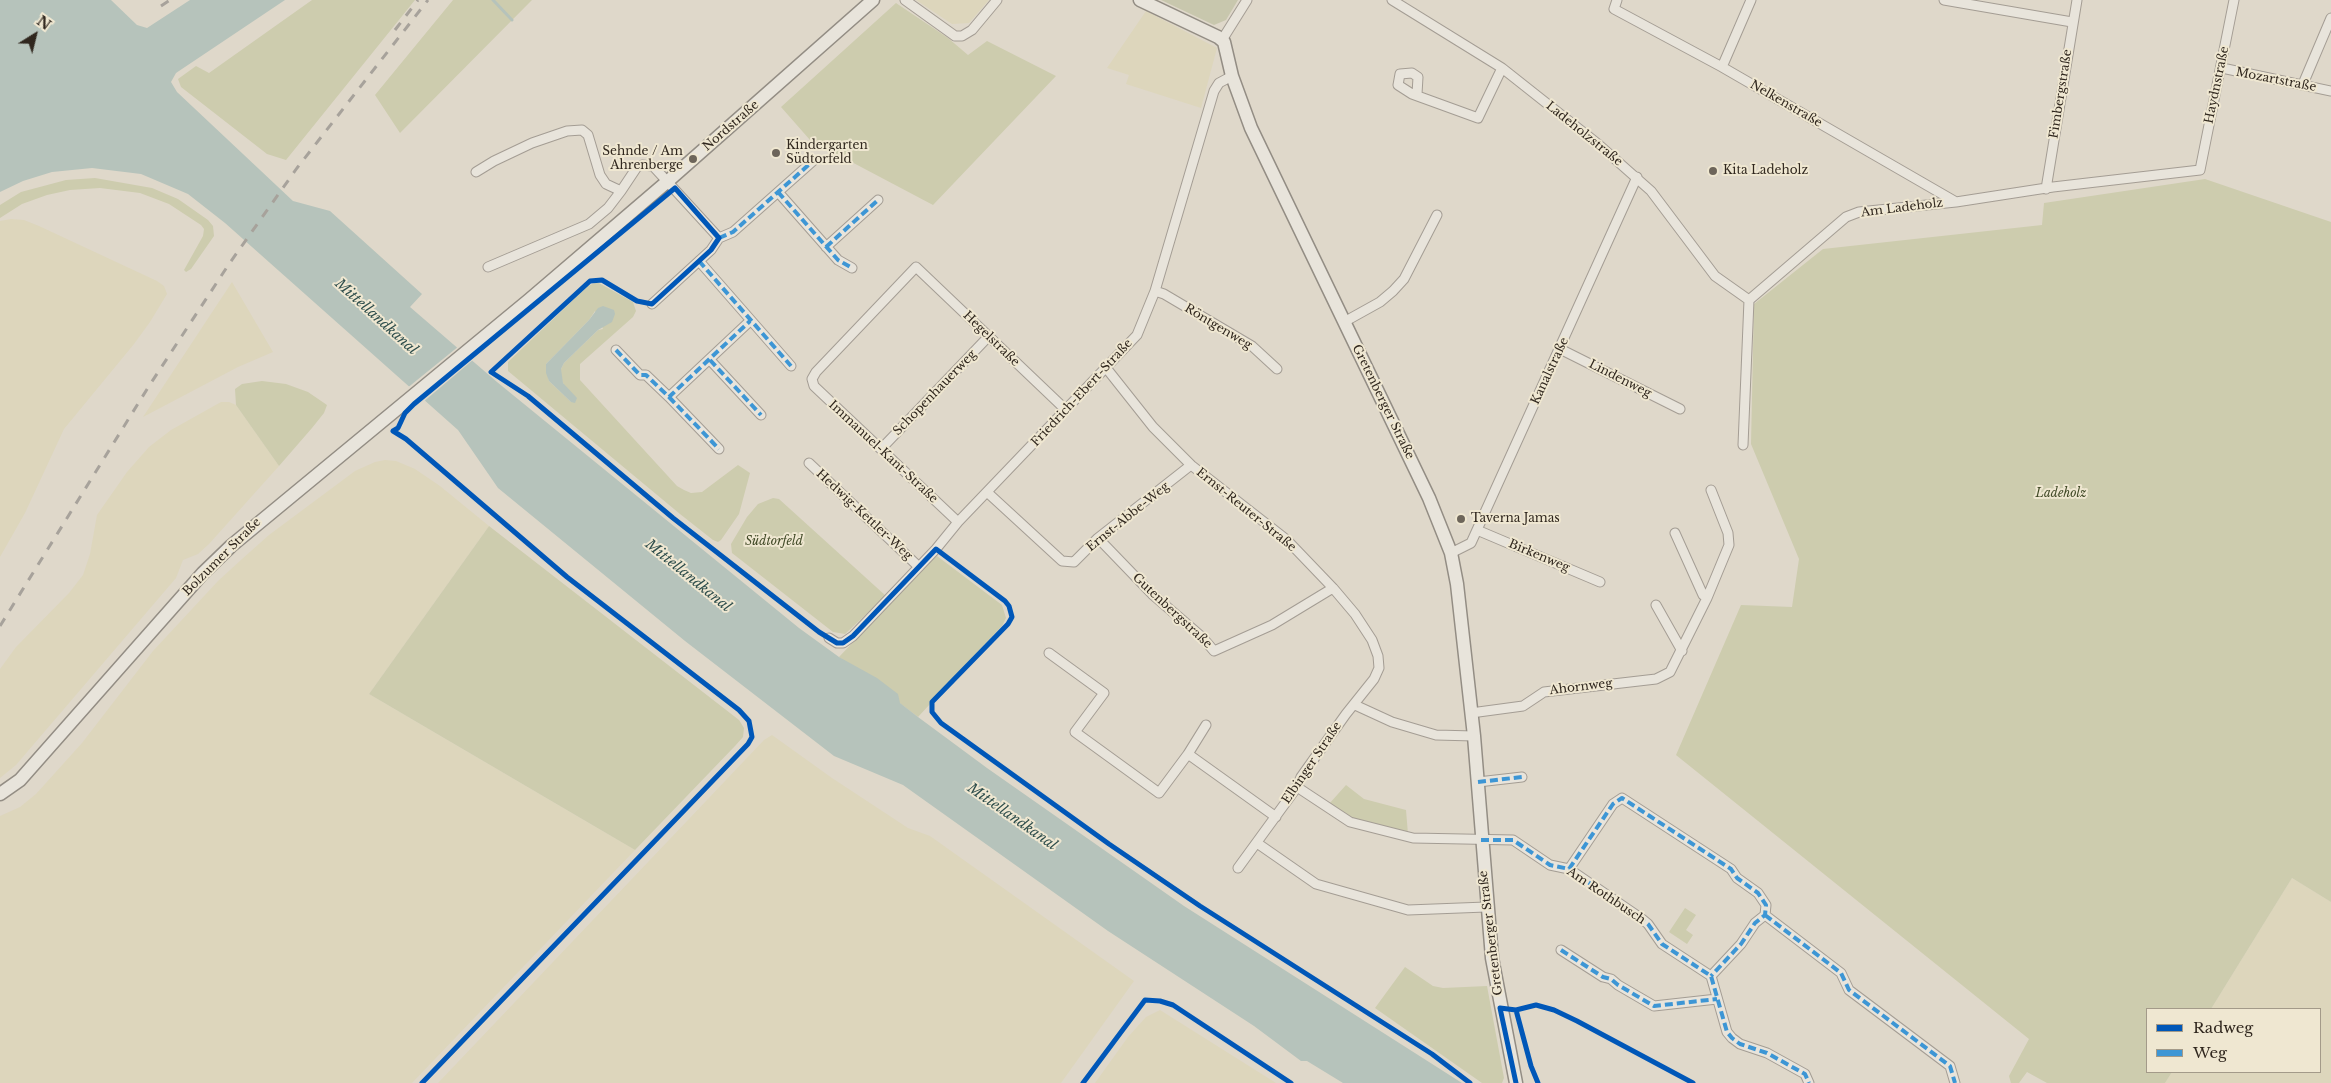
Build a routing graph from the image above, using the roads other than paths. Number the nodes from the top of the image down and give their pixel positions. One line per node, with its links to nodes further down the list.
1 (873, 0): 26 (main road, Nordstraße)
2 (905, 0): 3 (street)
3 (997, 0)
4 (1140, 0): 14 (main road)
5 (1246, 0): 14 (street)
6 (1392, 0): 16 (street, Ladeholzstraße)
7 (1617, 0): 15 (street, Nelkenstraße)
8 (1751, 0): 15 (street)
9 (1944, 0): 13 (street)
10 (2077, 0): 13 (street, Fimbergstraße)
11 (2234, 0): 17 (street, Haydnstraße)
12 (2331, 18): 19 (street)
13 (2072, 22): 27 (street, Fimbergstraße)
14 (1222, 40): 18 (main road, Gretenberger Straße)
15 (1722, 67): 31 (street, Nelkenstraße)
16 (1502, 68): 21 (street); 25 (street, Ladeholzstraße)
17 (2222, 68): 19 (street, Mozartstraße); 23 (street, Haydnstraße)
18 (1232, 76): 38 (street, Friedrich-Ebert-Straße); 42 (main road, Gretenberger Straße)
19 (2303, 84): 20 (street, Mozartstraße)
20 (2331, 91)
21 (1417, 94)
22 (813, 160): 29 (street)
23 (2200, 170): 27 (street, Am Ladeholz)
24 (476, 172): 28 (street)
25 (1637, 177): 39 (street, Ladeholzstraße); 45 (street, Kanalstraße)
26 (668, 181): 28 (street); 33 (street); 44 (main road, Nordstraße)
27 (2046, 189): 31 (street, Am Ladeholz)
28 (621, 191): 36 (street)
29 (778, 192): 33 (street); 34 (street)
30 (878, 200): 34 (street)
31 (1956, 202): 39 (street, Am Ladeholz)
32 (1437, 215): 42 (street)
33 (719, 238): 35 (street)
34 (826, 247): 37 (street)
35 (699, 261): 40 (street); 41 (street)
36 (488, 268)
37 (852, 268)
38 (1155, 292): 49 (street, Friedrich-Ebert-Straße); 50 (street, Röntgenweg)
39 (1749, 300): 56 (street)
40 (652, 304)
41 (750, 321): 47 (street); 48 (street)
42 (1344, 322): 67 (main road, Gretenberger Straße)
43 (988, 337): 51 (street, Hegelstraße); 54 (street, Hegelstraße); 58 (street, Schopenhauerweg)
44 (471, 347): 85 (main road, Bolzumer Straße)
45 (1560, 349): 53 (street, Lindenweg); 64 (street, Kanalstraße)
46 (616, 350): 52 (street)
47 (710, 360): 52 (street); 55 (street)
48 (791, 366)
49 (1107, 369): 54 (street, Friedrich-Ebert-Straße); 60 (street, Ernst-Reuter-Straße)
50 (1277, 370)
51 (812, 379): 58 (street, Immanuel-Kant-Straße)
52 (669, 397): 57 (street)
53 (1680, 409)
54 (1066, 410): 62 (street, Friedrich-Ebert-Straße)
55 (761, 415)
56 (1743, 445)
57 (719, 449)
58 (881, 449): 63 (street, Immanuel-Kant-Straße)
59 (809, 463): 68 (street, Hedwig-Kettler-Weg)
60 (1191, 465): 66 (street, Ernst-Abbe-Weg); 70 (street, Ernst-Reuter-Straße)
61 (1711, 490): 71 (street, Ahornweg)
62 (988, 493): 63 (street, Friedrich-Ebert-Straße); 66 (street, Ernst-Abbe-Weg)
63 (958, 522): 68 (street, Friedrich-Ebert-Straße)
64 (1477, 530): 67 (street, Kanalstraße); 69 (street, Birkenweg)
65 (1675, 533): 71 (street)
66 (1098, 538): 70 (street, Gutenbergstraße)
67 (1451, 553): 78 (main road, Gretenberger Straße)
68 (919, 567): 73 (street, Friedrich-Ebert-Straße)
69 (1600, 582)
70 (1333, 588): 76 (street, Ernst-Reuter-Straße)
71 (1707, 598): 74 (street, Ahornweg)
72 (1656, 605): 74 (street)
73 (829, 638)
74 (1682, 651): 78 (street, Ahornweg)
75 (1049, 653): 81 (street)
76 (1378, 656): 77 (street, Elbinger Straße)
77 (1354, 705): 80 (street); 84 (street, Elbinger Straße)
78 (1471, 713): 80 (main road, Gretenberger Straße)
79 (1206, 725): 81 (street)
80 (1474, 736): 83 (main road, Gretenberger Straße)
81 (1188, 754): 86 (street)
82 (1522, 777): 83 (street)
83 (1478, 782): 87 (main road, Gretenberger Straße)
84 (1298, 787): 86 (street, Elbinger Straße); 87 (street, Am Rothbusch)
85 (0, 794)
86 (1276, 817): 88 (street, Elbinger Straße)
87 (1481, 840): 90 (street, Am Rothbusch); 91 (main road, Gretenberger Straße)
88 (1257, 843): 89 (street, Elbinger Straße); 91 (street)
89 (1238, 868)
90 (1569, 869): 92 (street); 94 (street, Am Rothbusch)
91 (1486, 907): 96 (main road, Gretenberger Straße)
92 (1765, 915): 94 (street); 98 (street)
93 (1561, 950): 95 (street)
94 (1711, 976): 95 (street)
95 (1717, 999): 97 (street)
96 (1516, 1083)
97 (1808, 1083)
98 (1955, 1083)

